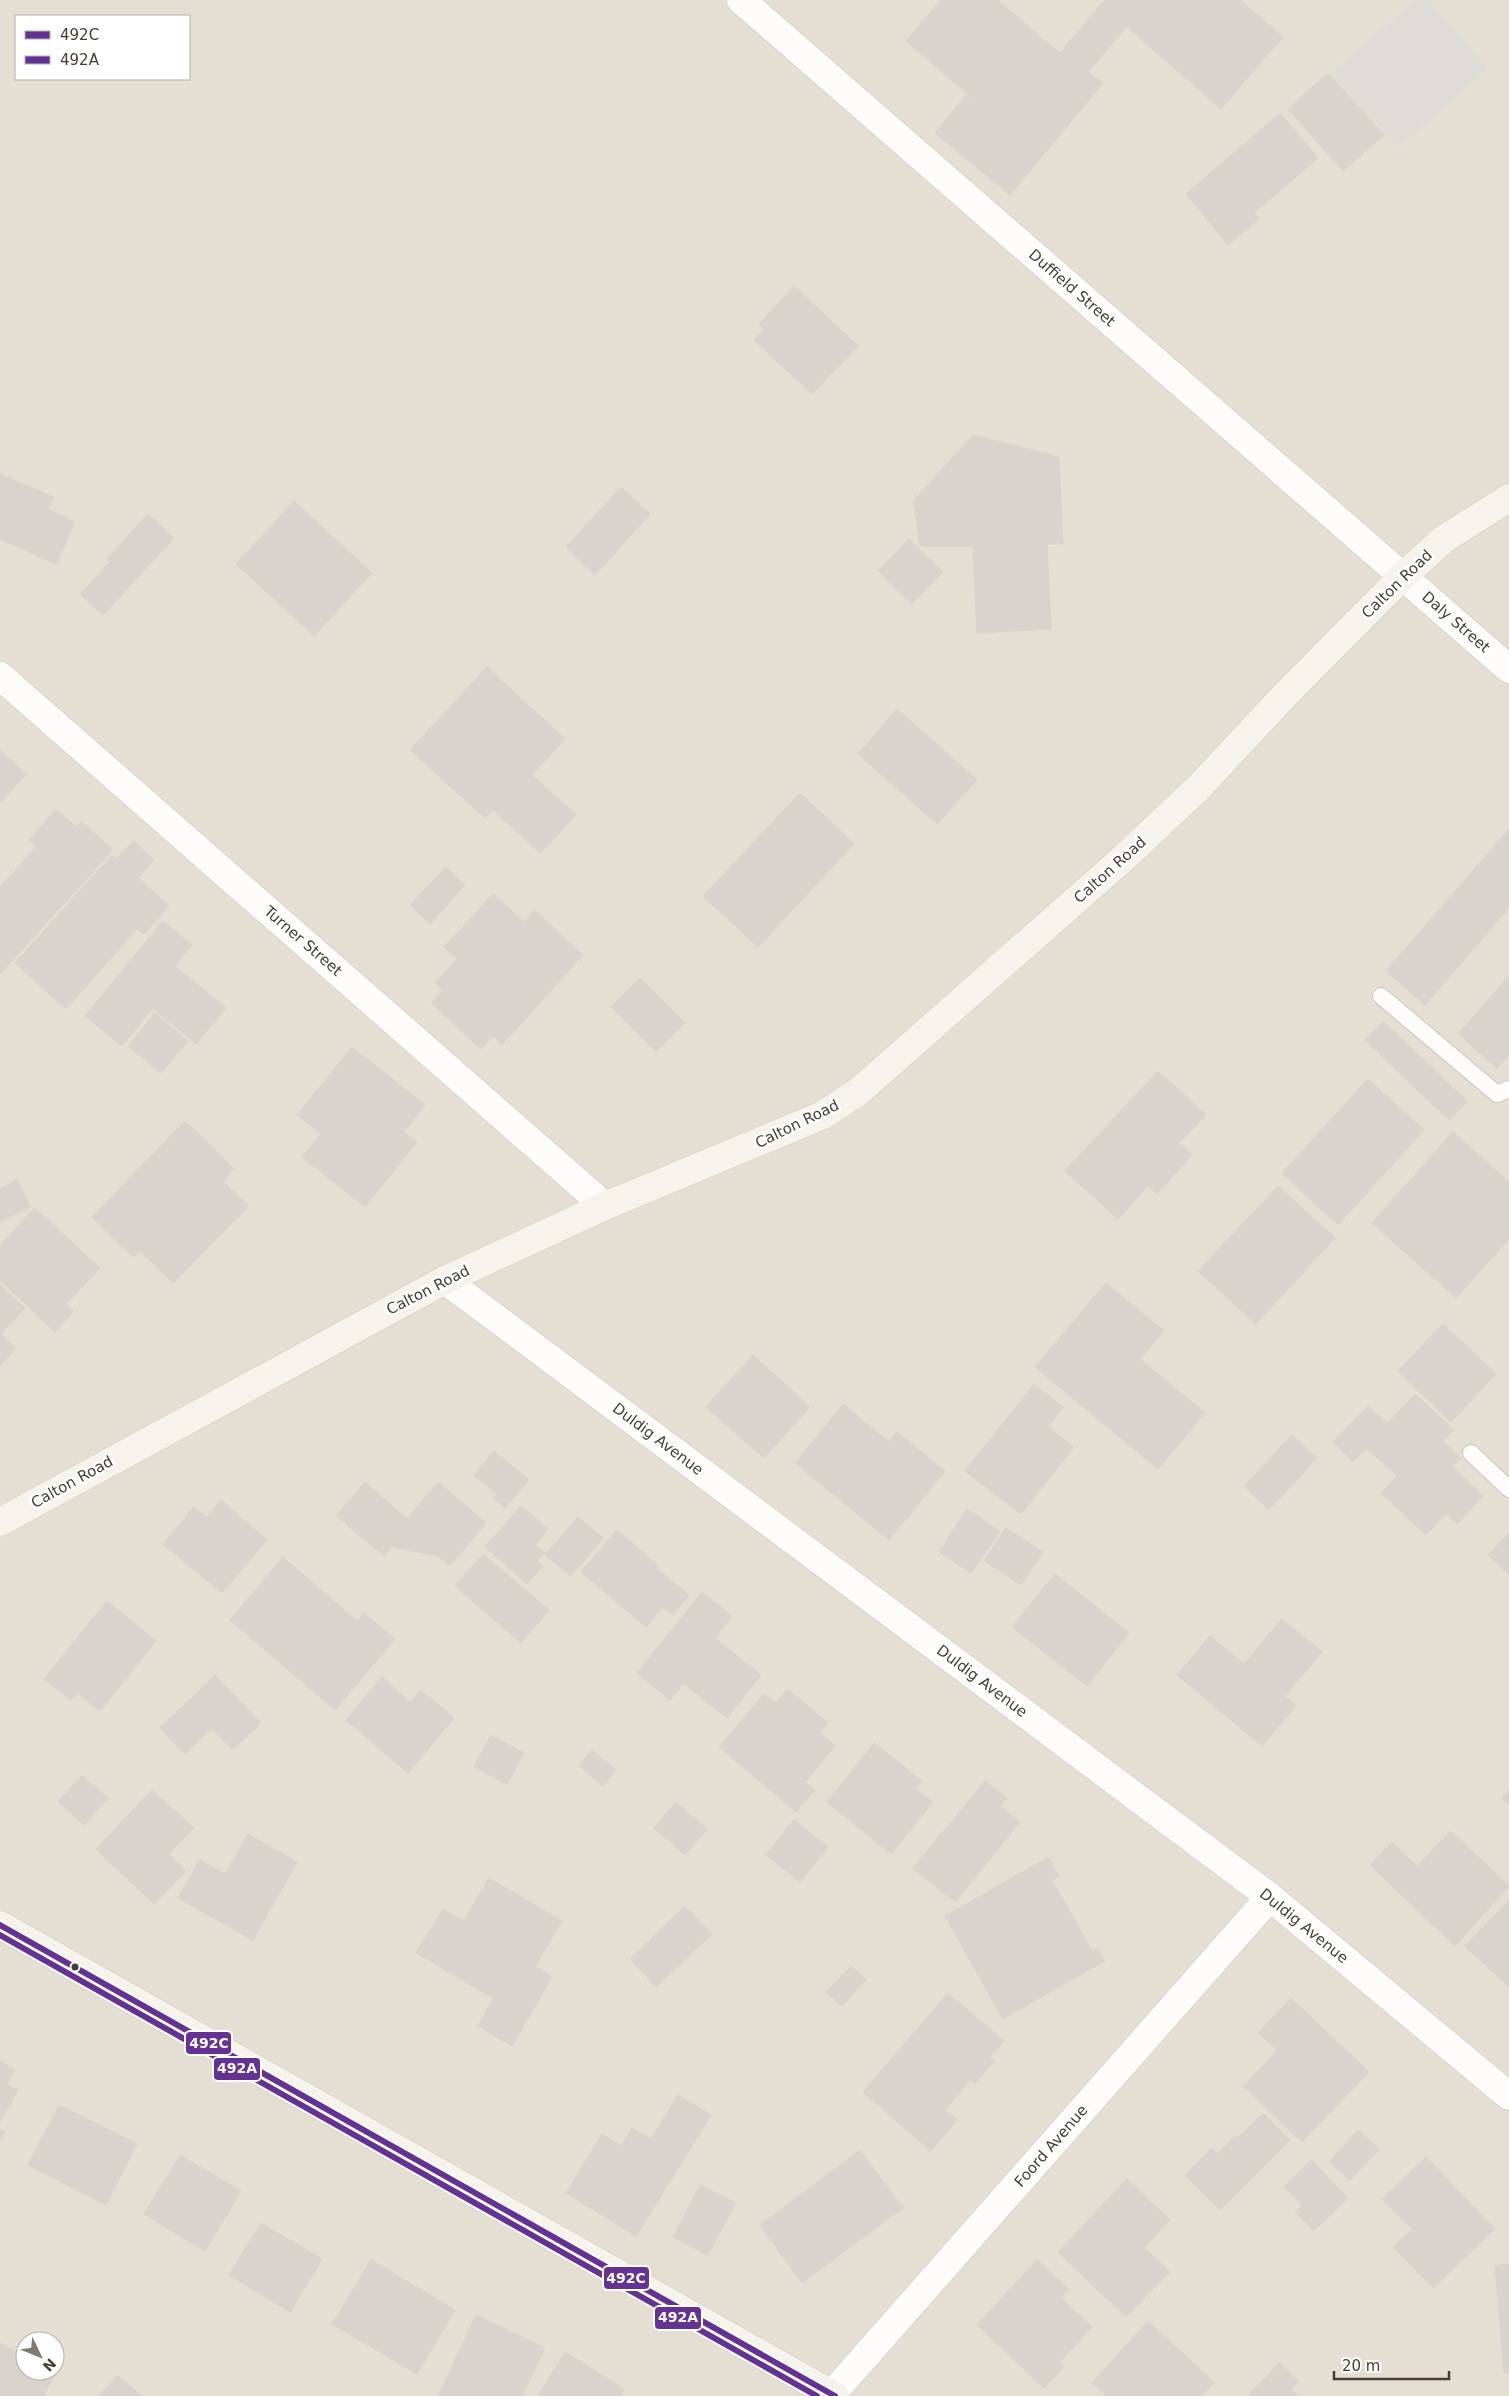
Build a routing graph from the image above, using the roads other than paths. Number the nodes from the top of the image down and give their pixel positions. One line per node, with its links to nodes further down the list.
1 (741, 0): 3 (street, Duffield Street)
2 (1509, 498): 3 (main road, Calton Road)
3 (1403, 576): 4 (street, Daly Street); 8 (main road, Calton Road)
4 (1509, 669)
5 (0, 676): 8 (street, Turner Street)
6 (1381, 996): 7 (lane)
7 (1509, 1089)
8 (605, 1206): 9 (main road, Calton Road)
9 (445, 1280): 12 (main road, Calton Road); 13 (street, Duldig Avenue)
10 (1471, 1453): 11 (lane)
11 (1509, 1489)
12 (0, 1522)
13 (1270, 1897): 15 (street, Duldig Avenue); 16 (street, Foord Avenue)
14 (0, 1925): 16 (main road)
15 (1509, 2096)
16 (833, 2395)

